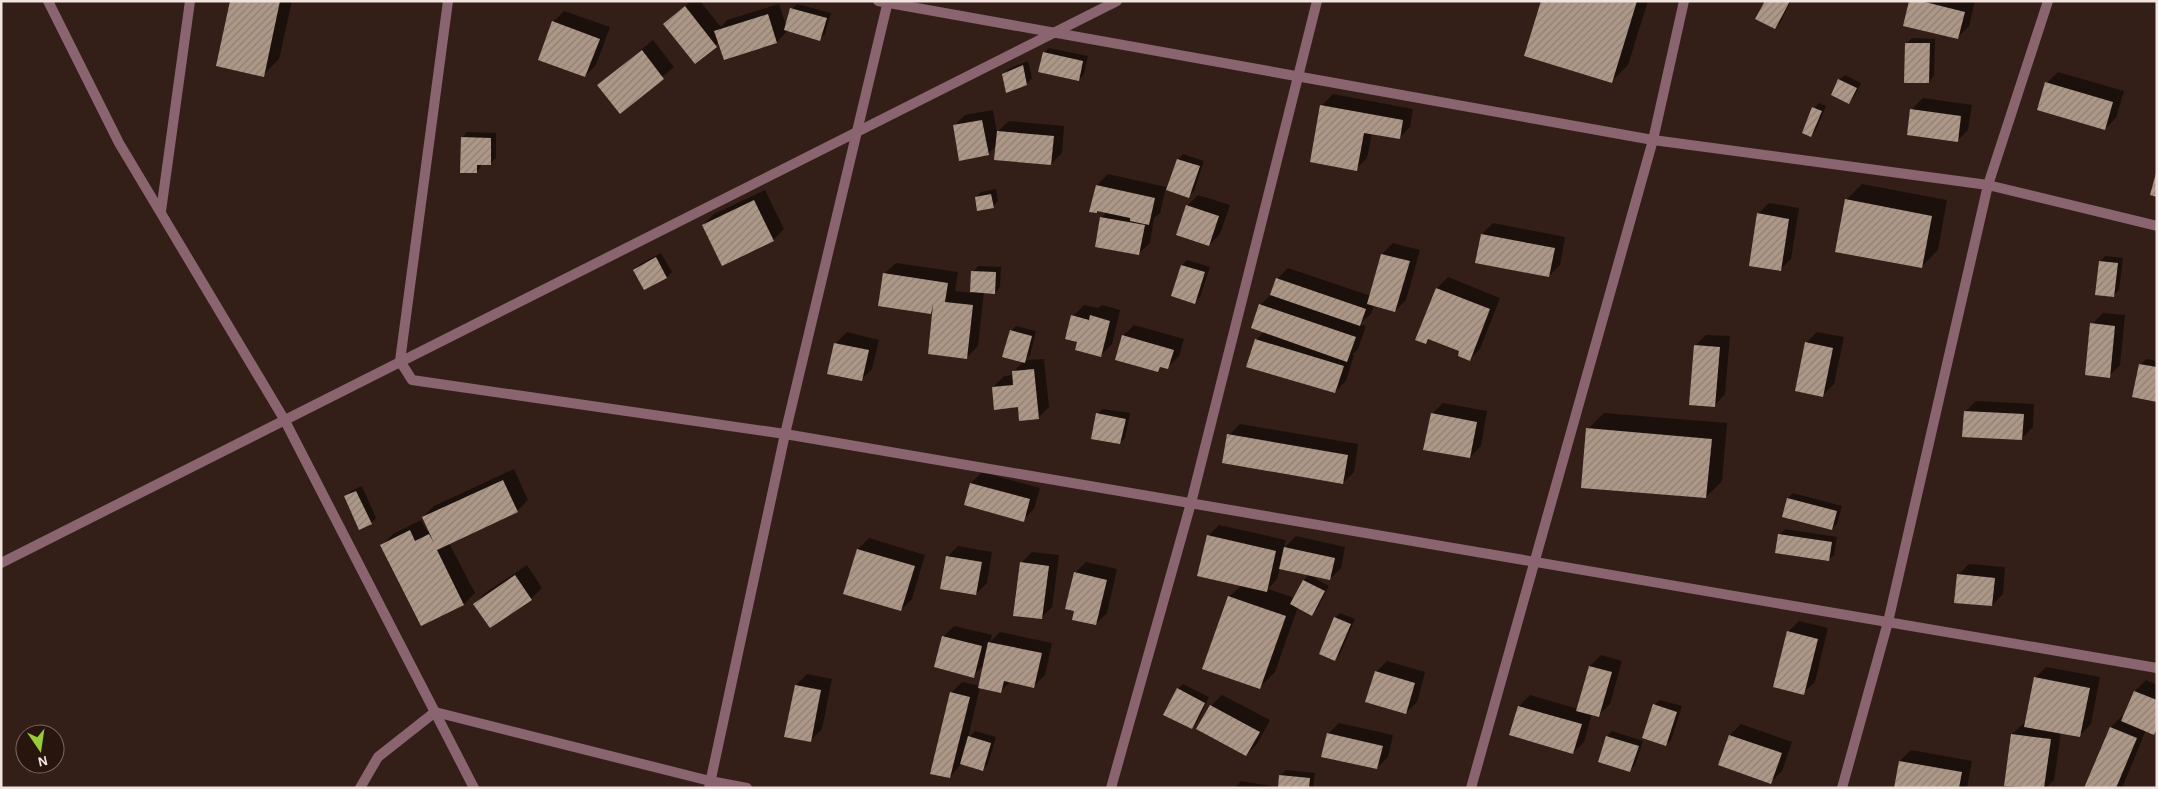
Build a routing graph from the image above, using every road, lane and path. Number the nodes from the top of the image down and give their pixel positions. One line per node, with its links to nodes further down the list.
1 (48, 1): 14 (street)
2 (190, 1): 14 (street)
3 (448, 1): 16 (street)
4 (1116, 1): 9 (street)
5 (1317, 1): 10 (street)
6 (1684, 1): 12 (street)
7 (2048, 1): 13 (street)
8 (884, 2): 9 (street); 11 (street)
9 (1053, 33): 10 (street); 11 (street)
10 (1298, 77): 12 (street); 19 (street)
11 (857, 132): 16 (street); 18 (street)
12 (1653, 140): 13 (street); 20 (street)
13 (1988, 185): 15 (street); 22 (street)
14 (161, 211): 17 (street)
15 (2157, 226)
16 (400, 361): 17 (street); 18 (street)
17 (284, 419): 21 (street); 24 (street)
18 (785, 434): 19 (street); 25 (street)
19 (1191, 503): 20 (street); 29 (street)
20 (1535, 562): 22 (street); 30 (street)
21 (1, 563)
22 (1888, 622): 23 (street); 31 (street)
23 (2157, 668)
24 (435, 712): 25 (street); 26 (street); 27 (street)
25 (710, 785): 28 (street)
26 (360, 788)
27 (474, 788)
28 (747, 788)
29 (1111, 788)
30 (1471, 788)
31 (1842, 788)

